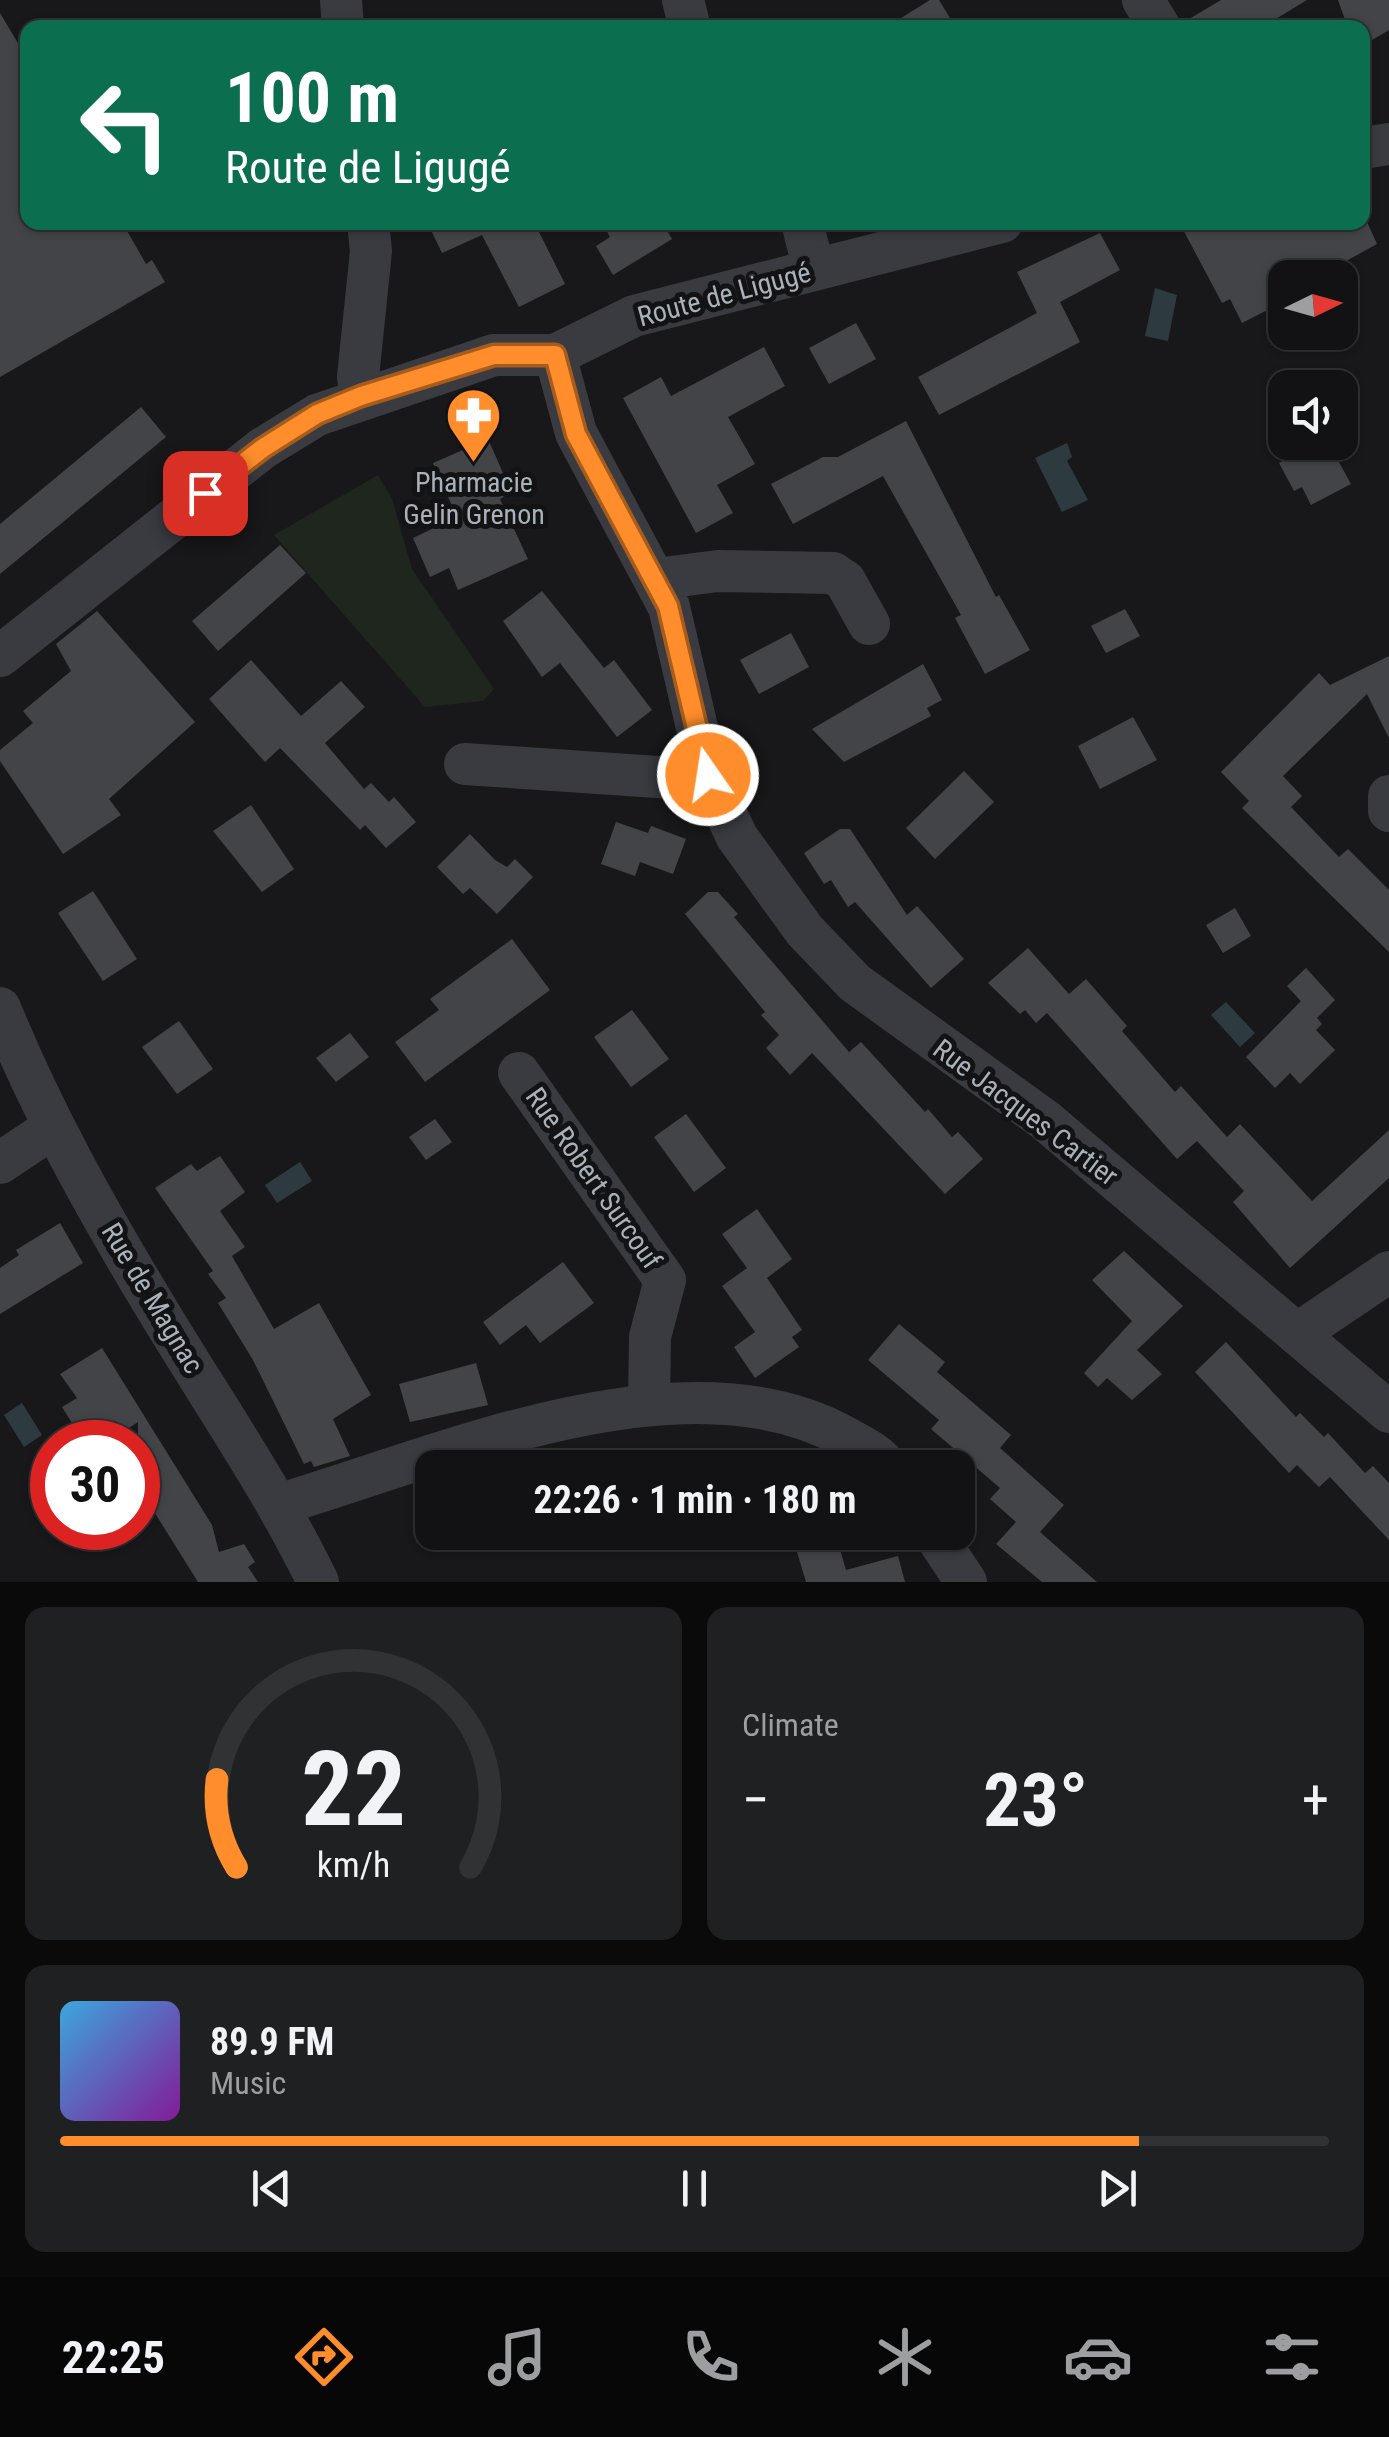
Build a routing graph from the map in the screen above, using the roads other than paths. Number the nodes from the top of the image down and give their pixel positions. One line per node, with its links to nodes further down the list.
1 (369, 230): 6 (street)
2 (804, 230): 4 (street)
3 (971, 230): 4 (street, Route de Ligugé)
4 (814, 270): 5 (street, Route de Ligugé)
5 (555, 355): 6 (street, Route de Ligugé); 7 (street, Rue Jacques Cartier)
6 (361, 396): 9 (street, Route de Ligugé)
7 (656, 578): 8 (street); 11 (street, Rue Jacques Cartier)
8 (869, 624)
9 (0, 656)
10 (465, 764): 11 (street)
11 (708, 775): 19 (street, Rue Jacques Cartier)
12 (1389, 796): 13 (street)
13 (1389, 811)
14 (0, 1008): 16 (street, Rue de Magnac)
15 (519, 1072): 20 (street, Rue Robert Surcouf)
16 (54, 1127): 17 (street); 23 (street, Rue de Magnac)
17 (0, 1163)
18 (1389, 1272): 19 (street)
19 (1297, 1334): 21 (street, Rue Jacques Cartier)
20 (648, 1404): 22 (street); 23 (street)
21 (1389, 1412)
22 (868, 1450)
23 (282, 1509): 25 (street, Rue de Magnac)
24 (945, 1550): 26 (street)
25 (318, 1582)
26 (966, 1582)

